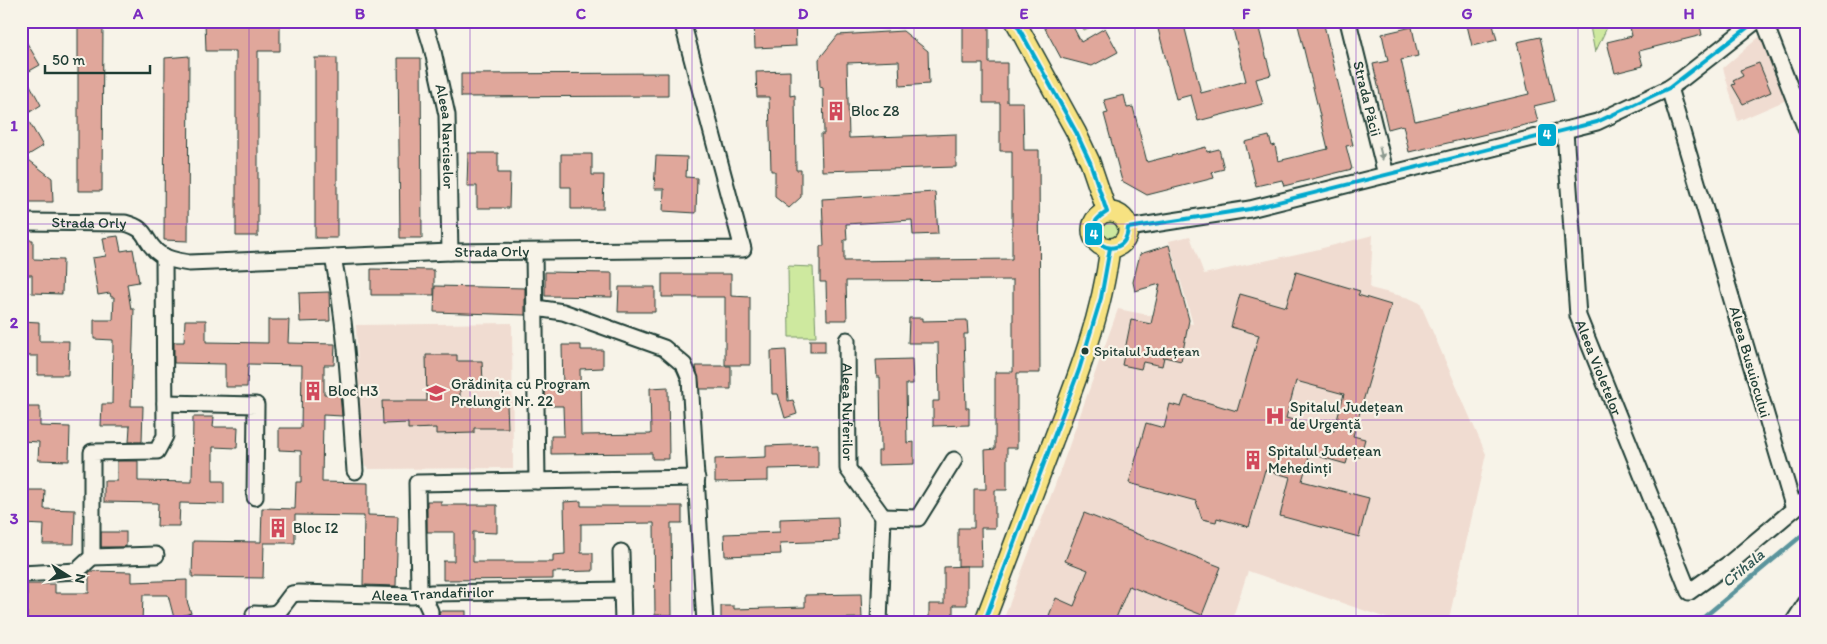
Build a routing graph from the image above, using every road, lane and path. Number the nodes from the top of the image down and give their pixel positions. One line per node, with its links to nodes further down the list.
1 (424, 21): 15 (street, Aleea Narciselor)
2 (682, 21): 16 (street, Strada Orly)
3 (1015, 21): 11 (main road)
4 (1348, 21): 10 (street, Strada Păcii, one-way to 10)
5 (1756, 21): 7 (street)
6 (1764, 21): 8 (street)
7 (1669, 88): 9 (street); 28 (street, Aleea Busuiocului)
8 (1806, 129)
9 (1565, 131): 10 (street); 28 (street, Aleea Violetelor)
10 (1386, 175): 13 (street)
11 (1107, 212): 13 (main road); 14 (main road)
12 (21, 222): 17 (street, Strada Orly)
13 (1128, 228): 14 (main road)
14 (1110, 248): 42 (main road)
15 (450, 252): 16 (street, Strada Orly); 18 (street, Strada Orly)
16 (534, 252): 19 (street)
17 (164, 256): 18 (street, Strada Orly); 21 (street)
18 (333, 257): 23 (street)
19 (536, 308): 24 (street); 25 (street)
20 (847, 340): 29 (street, Aleea Nuferilor)
21 (165, 403): 26 (street); 32 (street)
22 (954, 460): 29 (street)
23 (355, 471)
24 (697, 478): 25 (street); 40 (street)
25 (537, 481): 35 (street)
26 (255, 497)
27 (1806, 499): 28 (street)
28 (1794, 509)
29 (883, 517): 41 (street)
30 (621, 552): 34 (street)
31 (156, 555): 32 (street)
32 (92, 557): 33 (street)
33 (21, 574)
34 (622, 590): 35 (street, Aleea Trandafirilor); 39 (street)
35 (423, 594): 37 (street, Aleea Trandafirilor); 38 (street)
36 (1806, 603): 43 (street)
37 (254, 614)
38 (430, 623)
39 (623, 623)
40 (706, 623)
41 (879, 623)
42 (984, 623)
43 (1793, 623)

